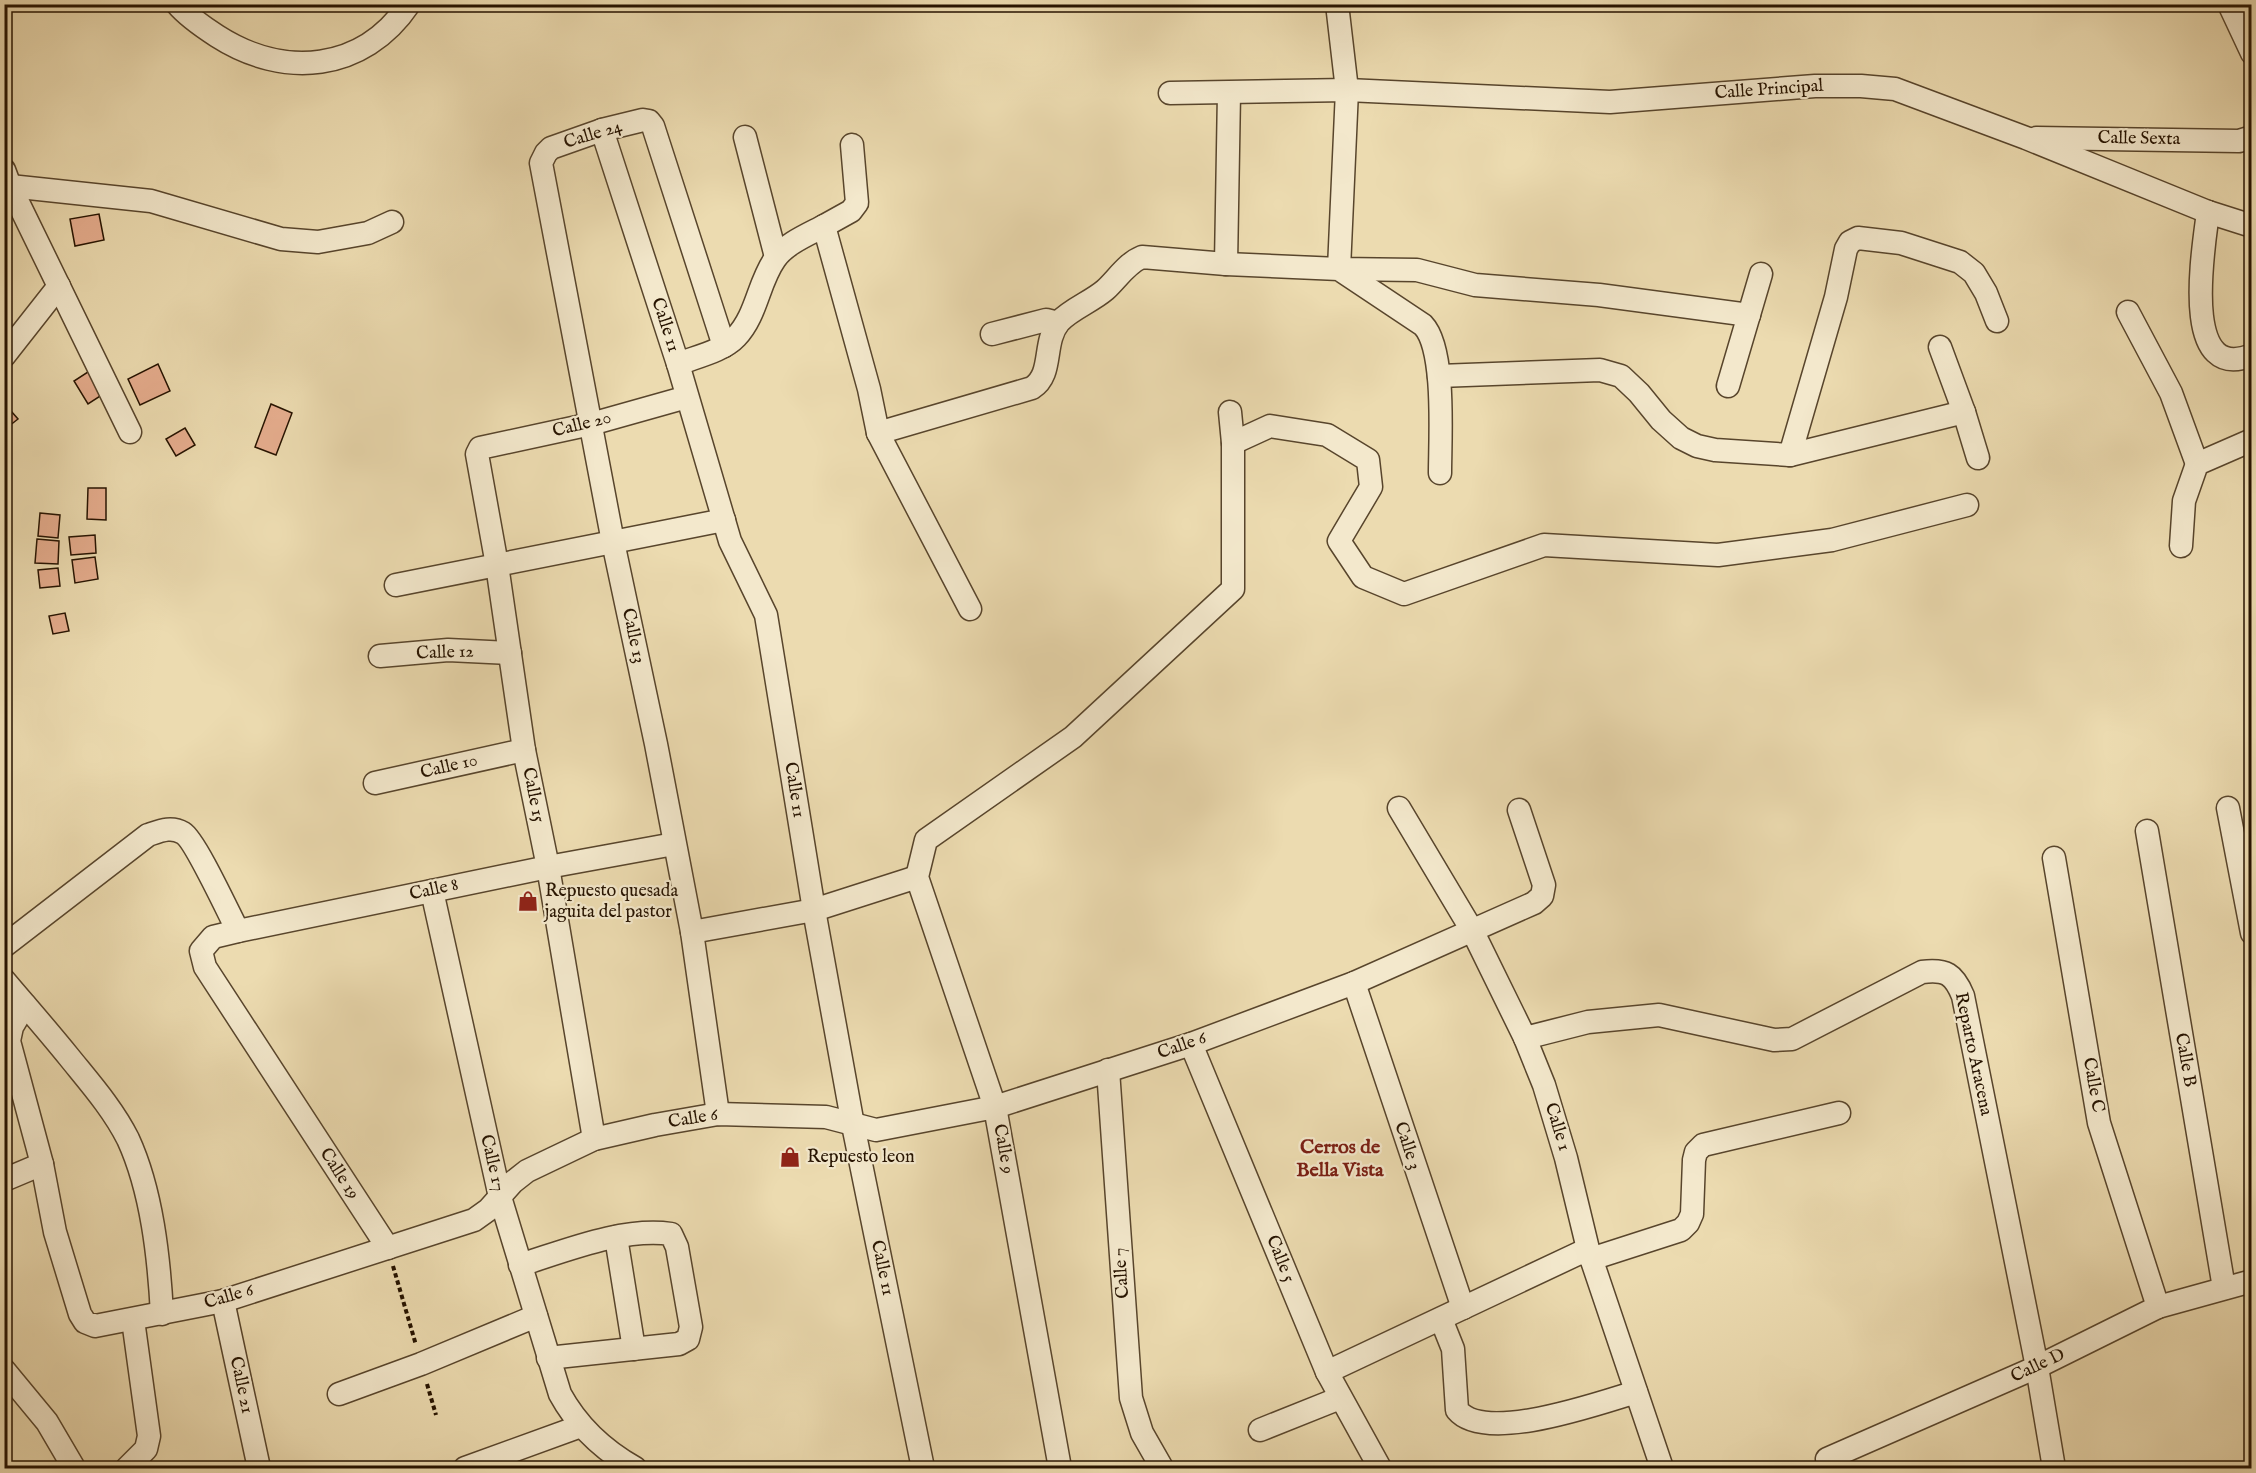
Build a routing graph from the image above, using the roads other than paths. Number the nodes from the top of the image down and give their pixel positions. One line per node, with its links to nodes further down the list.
1 (177, 4): 2 (street)
2 (409, 4)
3 (1337, 4): 6 (street)
4 (2229, 4): 5 (street)
5 (2252, 53)
6 (1347, 90): 8 (street, Calle Principal); 12 (street, Calle Principal); 22 (street)
7 (1170, 93): 8 (street, Calle Principal)
8 (1229, 93): 21 (street)
9 (602, 130): 14 (street, Calle 24); 30 (street, Calle 24); 34 (street, Calle 11)
10 (2252, 136): 12 (street, Calle Sexta)
11 (745, 137): 20 (street)
12 (2026, 138): 16 (street, Calle Principal)
13 (852, 145): 18 (street)
14 (543, 159): 40 (street, Calle 13)
15 (7, 178): 17 (street); 24 (street)
16 (2208, 212): 19 (street, Calle Principal); 32 (street)
17 (392, 222)
18 (824, 226): 20 (street); 42 (street)
19 (2252, 226)
20 (776, 257): 30 (street)
21 (1226, 264): 22 (street); 28 (street)
22 (1339, 269): 26 (street); 35 (street)
23 (1761, 274): 26 (street)
24 (59, 286): 33 (street); 41 (street)
25 (2128, 312): 48 (street)
26 (1749, 315): 36 (street)
27 (1996, 321): 46 (street)
28 (1058, 323): 29 (street); 42 (street)
29 (992, 334)
30 (724, 346): 34 (street)
31 (1940, 347): 39 (street)
32 (2252, 355)
33 (4, 356)
34 (678, 364): 37 (street, Calle 11)
35 (1439, 376): 46 (street); 49 (street)
36 (1728, 386)
37 (687, 397): 40 (street, Calle 20); 51 (street, Calle 11)
38 (1230, 412): 44 (street)
39 (1965, 412): 46 (street); 47 (street)
40 (591, 424): 45 (street, Calle 20); 52 (street, Calle 13)
41 (130, 432)
42 (878, 433): 56 (street)
43 (2252, 440): 48 (street)
44 (1233, 442): 50 (street); 68 (street)
45 (478, 451): 54 (street, Calle 15)
46 (1791, 455)
47 (1978, 458)
48 (2197, 464): 53 (street)
49 (1440, 473)
50 (1967, 505)
51 (724, 520): 52 (street); 70 (street, Calle 11)
52 (613, 542): 54 (street); 65 (street, Calle 13)
53 (2181, 546)
54 (497, 565): 55 (street); 57 (street, Calle 15)
55 (396, 585)
56 (970, 609)
57 (510, 653): 58 (street, Calle 12); 59 (street, Calle 15)
58 (380, 656)
59 (524, 750): 60 (street, Calle 10); 67 (street, Calle 15)
60 (375, 783)
61 (1399, 808): 74 (street, Calle 1)
62 (2228, 808): 71 (street)
63 (1519, 810): 74 (street, Calle 6)
64 (2147, 831): 97 (street, Calle B)
65 (674, 844): 67 (street, Calle 8); 73 (street, Calle 13)
66 (2054, 858): 99 (street, Calle C)
67 (548, 867): 69 (street, Calle 8); 88 (street, Calle 15)
68 (917, 877): 70 (street); 84 (street, Calle 9)
69 (432, 891): 72 (street, Calle 8); 91 (street, Calle 17)
70 (814, 910): 73 (street); 87 (street, Calle 11)
71 (2250, 919)
72 (238, 931): 75 (street); 76 (street, Calle 8)
73 (692, 932): 86 (street, Calle 13)
74 (1473, 932): 78 (street, Calle 6); 80 (street, Calle 1)
75 (4, 946)
76 (201, 951): 93 (street, Calle 19)
77 (4, 980): 79 (street)
78 (1354, 983): 81 (street, Calle 6); 100 (street, Calle 3)
79 (25, 1005): 83 (street, Calle 6); 101 (street)
80 (1525, 1038): 94 (street, Calle 1); 107 (street, Reparto Aracena)
81 (1191, 1044): 82 (street, Calle 6); 109 (street, Calle 5)
82 (1108, 1070): 84 (street, Calle 6); 123 (street, Calle 7)
83 (12, 1083): 89 (street, Calle 6)
84 (995, 1107): 87 (street, Calle 6); 122 (street, Calle 9)
85 (1839, 1113): 94 (street)
86 (718, 1114): 87 (street, Calle 6); 88 (street, Calle 6)
87 (853, 1125): 121 (street, Calle 11)
88 (594, 1139): 91 (street, Calle 6)
89 (42, 1164): 90 (street); 104 (street, Calle 6)
90 (4, 1180)
91 (500, 1197): 93 (street, Calle 6); 95 (street, Calle 17)
92 (616, 1237): 95 (street); 105 (street); 105 (street)
93 (388, 1248): 98 (street, Calle 6)
94 (1590, 1254): 100 (street); 110 (street, Calle 1)
95 (520, 1265): 102 (street, Calle 17)
96 (2252, 1281): 97 (street, Calle D)
97 (2224, 1288): 99 (street, Calle D)
98 (222, 1301): 101 (street, Calle 6); 118 (street, Calle 21)
99 (2158, 1307): 107 (street, Calle D)
100 (1462, 1308): 103 (street)
101 (162, 1314): 104 (street, Calle 6)
102 (536, 1316): 106 (street, Calle 17); 111 (street)
103 (1441, 1319): 109 (street); 110 (street)
104 (133, 1320): 117 (street)
105 (634, 1349): 106 (street)
106 (548, 1358): 113 (street, Calle 17)
107 (2037, 1367): 115 (street, Calle D); 126 (street, Reparto Aracena)
108 (4, 1370): 116 (street)
109 (1327, 1372): 112 (street, Calle 5)
110 (1636, 1392): 125 (street, Calle 1)
111 (339, 1394)
112 (1340, 1398): 114 (street); 124 (street, Calle 5)
113 (581, 1426): 119 (street); 120 (street, Calle 17)
114 (1260, 1430)
115 (1827, 1459)
116 (74, 1468)
117 (127, 1468)
118 (259, 1468)
119 (465, 1468)
120 (635, 1468)
121 (923, 1468)
122 (1060, 1468)
123 (1162, 1468)
124 (1380, 1468)
125 (1662, 1468)
126 (2054, 1468)

